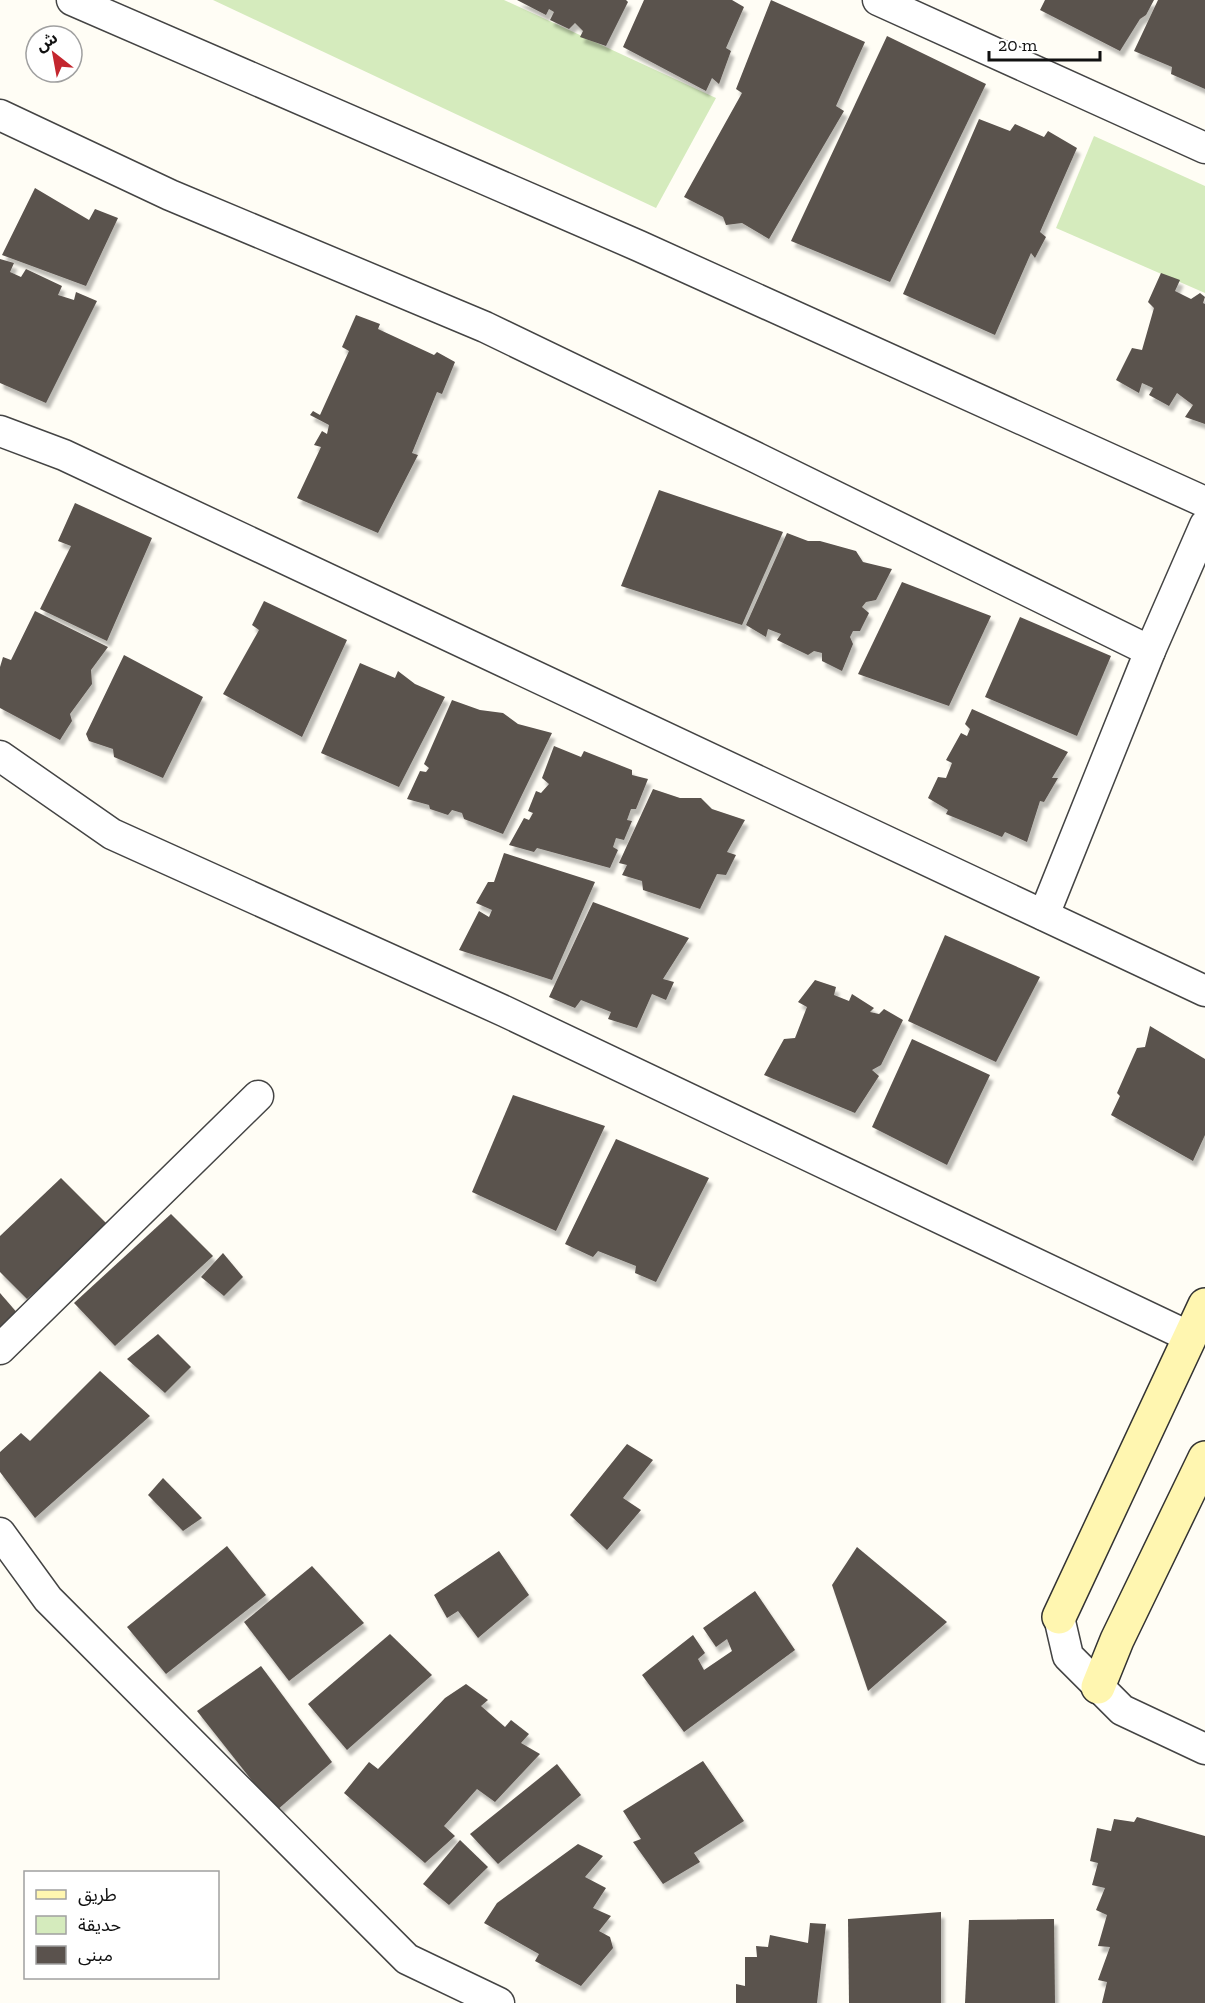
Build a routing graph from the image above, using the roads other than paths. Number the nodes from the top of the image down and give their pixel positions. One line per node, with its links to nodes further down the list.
1 (879, 0): 4 (street)
2 (79, 2): 6 (street)
3 (0, 115): 8 (street)
4 (1205, 148)
5 (0, 431): 10 (street)
6 (1205, 502)
7 (1205, 525): 8 (street)
8 (1150, 651): 10 (street)
9 (0, 756): 14 (street)
10 (1044, 915): 11 (street)
11 (1205, 991)
12 (258, 1096): 15 (street)
13 (1205, 1305): 14 (street)
14 (1190, 1337): 18 (street)
15 (0, 1349)
16 (1205, 1458): 19 (street)
17 (0, 1533): 21 (street)
18 (1059, 1617): 19 (street)
19 (1098, 1687): 20 (street)
20 (1205, 1749)
21 (499, 2003)

